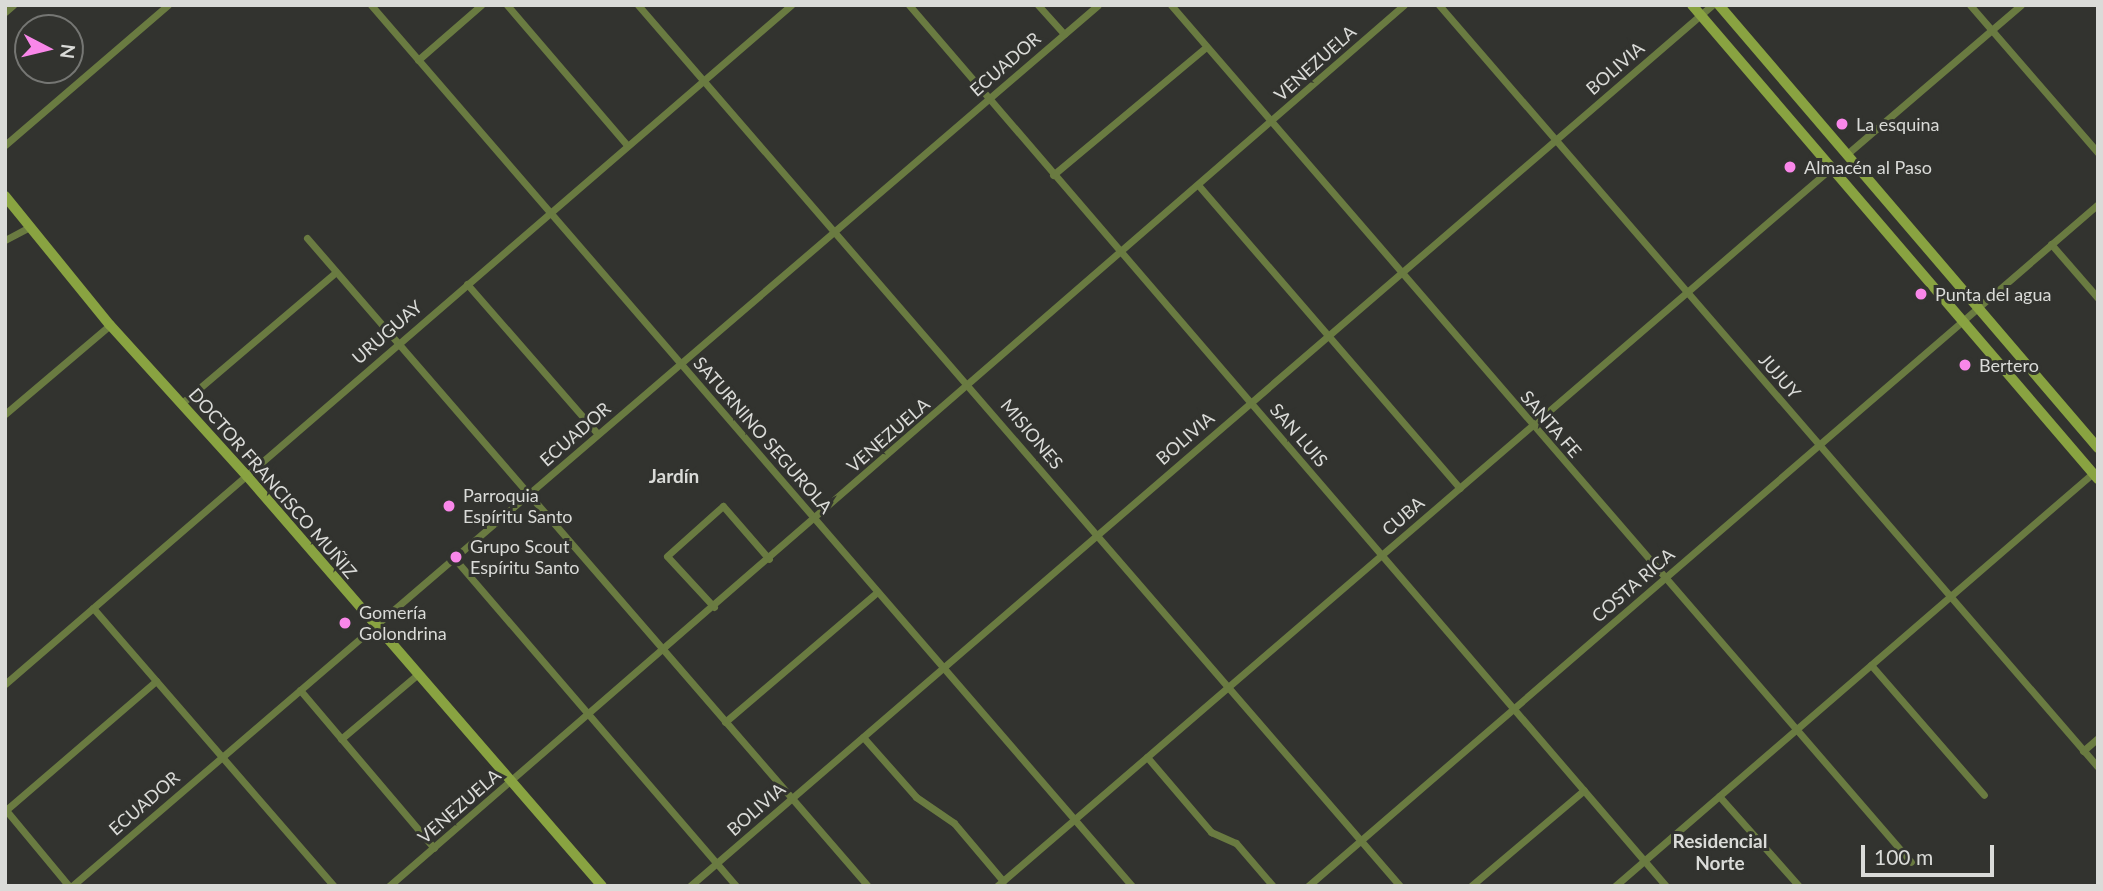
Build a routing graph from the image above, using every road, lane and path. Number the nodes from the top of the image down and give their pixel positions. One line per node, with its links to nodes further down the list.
1 (13, 5): 20 (street)
2 (168, 5): 31 (street)
3 (371, 5): 26 (street, SATURNINO SEGUROLA)
4 (481, 5): 26 (street)
5 (507, 5): 32 (street)
6 (638, 5): 27 (street, MISIONES)
7 (774, 5): 21 (street)
8 (790, 5): 21 (street, URUGUAY)
9 (909, 5): 28 (street, SAN LUIS)
10 (1038, 5): 24 (street)
11 (1098, 5): 24 (street, ECUADOR)
12 (1171, 5): 25 (street, SANTA FE)
13 (1404, 5): 29 (street, VENEZUELA)
14 (1439, 5): 30 (street, JUJUY)
15 (1692, 5): 22 (main road)
16 (1712, 5): 22 (street, BOLIVIA)
17 (1719, 5): 34 (main road)
18 (1970, 5): 23 (street)
19 (2021, 5): 23 (street)
20 (5, 12)
21 (781, 13): 27 (street, URUGUAY)
22 (1701, 15): 30 (street, BOLIVIA); 35 (main road)
23 (1992, 30): 33 (street); 34 (street)
24 (1064, 34): 28 (street, ECUADOR)
25 (1206, 47): 29 (street, SANTA FE); 36 (street)
26 (418, 60): 40 (street, SATURNINO SEGUROLA)
27 (703, 81): 32 (street, URUGUAY); 42 (street, MISIONES)
28 (990, 98): 36 (street, SAN LUIS); 42 (street, ECUADOR)
29 (1272, 122): 37 (street, VENEZUELA); 48 (street, SANTA FE)
30 (1556, 140): 48 (street, BOLIVIA); 50 (street, JUJUY)
31 (5, 145)
32 (627, 145): 40 (street, URUGUAY)
33 (2098, 153)
34 (1847, 154): 52 (main road)
35 (1830, 169): 50 (street, CUBA); 53 (main road)
36 (1053, 176): 46 (street, SAN LUIS)
37 (1199, 186): 46 (street, VENEZUELA); 55 (street)
38 (5, 196): 41 (main road, DOCTOR FRANCISCO MUÑIZ)
39 (2098, 204): 45 (street, COSTA RICA)
40 (550, 212): 49 (street, URUGUAY); 57 (street, SATURNINO SEGUROLA)
41 (29, 227): 44 (street); 54 (main road, DOCTOR FRANCISCO MUÑIZ)
42 (835, 231): 57 (street, ECUADOR); 58 (street, MISIONES)
43 (307, 238): 47 (street)
44 (5, 240)
45 (2051, 244): 51 (street); 52 (street, COSTA RICA)
46 (1122, 253): 58 (street, VENEZUELA); 60 (street, SAN LUIS)
47 (336, 272): 56 (street); 59 (street)
48 (1401, 274): 55 (street, BOLIVIA); 62 (street, SANTA FE)
49 (467, 284): 56 (street, URUGUAY); 63 (street)
50 (1687, 292): 62 (street, CUBA); 64 (street, JUJUY)
51 (2098, 298)
52 (1977, 307): 53 (street, COSTA RICA); 65 (main road)
53 (1964, 320): 64 (street, COSTA RICA); 67 (main road)
54 (110, 325): 59 (main road, DOCTOR FRANCISCO MUÑIZ); 61 (street)
55 (1328, 336): 60 (street, BOLIVIA); 68 (street)
56 (398, 343): 66 (street, URUGUAY); 69 (street)
57 (680, 364): 63 (street, ECUADOR); 70 (street, SATURNINO SEGUROLA)
58 (970, 385): 70 (street, VENEZUELA); 71 (street, MISIONES)
59 (182, 403): 66 (main road, DOCTOR FRANCISCO MUÑIZ)
60 (1251, 403): 71 (street, BOLIVIA); 72 (street, SAN LUIS)
61 (5, 414)
62 (1532, 426): 68 (street, CUBA); 75 (street, SANTA FE)
63 (598, 435): 69 (street, ECUADOR)
64 (1819, 445): 75 (street, COSTA RICA); 77 (street, JUJUY)
65 (2098, 448)
66 (247, 476): 79 (street, URUGUAY); 80 (main road, DOCTOR FRANCISCO MUÑIZ)
67 (2095, 476): 77 (street)
68 (1460, 488): 72 (street, CUBA)
69 (529, 493): 73 (street, ECUADOR); 81 (street)
70 (815, 520): 74 (street, VENEZUELA); 76 (street, SATURNINO SEGUROLA)
71 (1097, 536): 83 (street, BOLIVIA); 87 (street, MISIONES)
72 (1381, 555): 87 (street, CUBA); 89 (street, SAN LUIS)
73 (454, 558): 80 (street, ECUADOR); 90 (street)
74 (769, 559): 78 (street, VENEZUELA); 78 (street)
75 (1664, 579): 89 (street, COSTA RICA); 92 (street, SANTA FE)
76 (877, 592): 83 (street, SATURNINO SEGUROLA); 91 (street)
77 (1950, 596): 82 (street); 96 (street, JUJUY)
78 (714, 607): 81 (street, VENEZUELA)
79 (93, 608): 85 (street); 86 (street, URUGUAY)
80 (376, 625): 84 (main road, DOCTOR FRANCISCO MUÑIZ); 88 (street, ECUADOR)
81 (664, 650): 90 (street, VENEZUELA); 91 (street)
82 (1871, 664): 92 (street); 102 (street)
83 (943, 668): 93 (street, BOLIVIA); 106 (street, SATURNINO SEGUROLA)
84 (418, 674): 95 (street); 100 (main road, DOCTOR FRANCISCO MUÑIZ)
85 (156, 681): 97 (street); 105 (street)
86 (5, 684)
87 (1228, 687): 98 (street, CUBA); 107 (street, MISIONES)
88 (300, 690): 95 (street); 97 (street, ECUADOR)
89 (1513, 709): 101 (street, SAN LUIS); 107 (street, COSTA RICA)
90 (589, 715): 100 (street, VENEZUELA); 111 (street)
91 (725, 722): 104 (street)
92 (1794, 731): 103 (street); 110 (street, SANTA FE)
93 (863, 737): 104 (street, BOLIVIA); 112 (street)
94 (2098, 738): 96 (street)
95 (341, 739): 108 (street)
96 (2084, 751): 99 (street, JUJUY)
97 (222, 757): 113 (street, ECUADOR); 114 (street)
98 (1147, 757): 106 (street, CUBA); 121 (street)
99 (2098, 767)
100 (511, 781): 108 (street, VENEZUELA); 116 (main road, DOCTOR FRANCISCO MUÑIZ)
101 (1584, 790): 109 (street, SAN LUIS); 124 (street)
102 (1984, 795)
103 (1719, 796): 109 (street); 127 (street)
104 (792, 798): 111 (street, BOLIVIA); 119 (street)
105 (6, 810): 113 (street)
106 (1074, 819): 112 (street, CUBA); 120 (street, SATURNINO SEGUROLA)
107 (1360, 840): 122 (street, COSTA RICA); 123 (street, MISIONES)
108 (434, 848): 115 (street, VENEZUELA)
109 (1644, 860): 125 (street); 126 (street, SAN LUIS)
110 (1911, 862)
111 (717, 863): 117 (street, BOLIVIA); 118 (street)
112 (1000, 883)
113 (71, 886)
114 (334, 886)
115 (389, 886)
116 (602, 886)
117 (690, 886)
118 (736, 886)
119 (868, 886)
120 (1132, 886)
121 (1273, 886)
122 (1308, 886)
123 (1400, 886)
124 (1471, 886)
125 (1615, 886)
126 (1666, 886)
127 (1799, 886)

